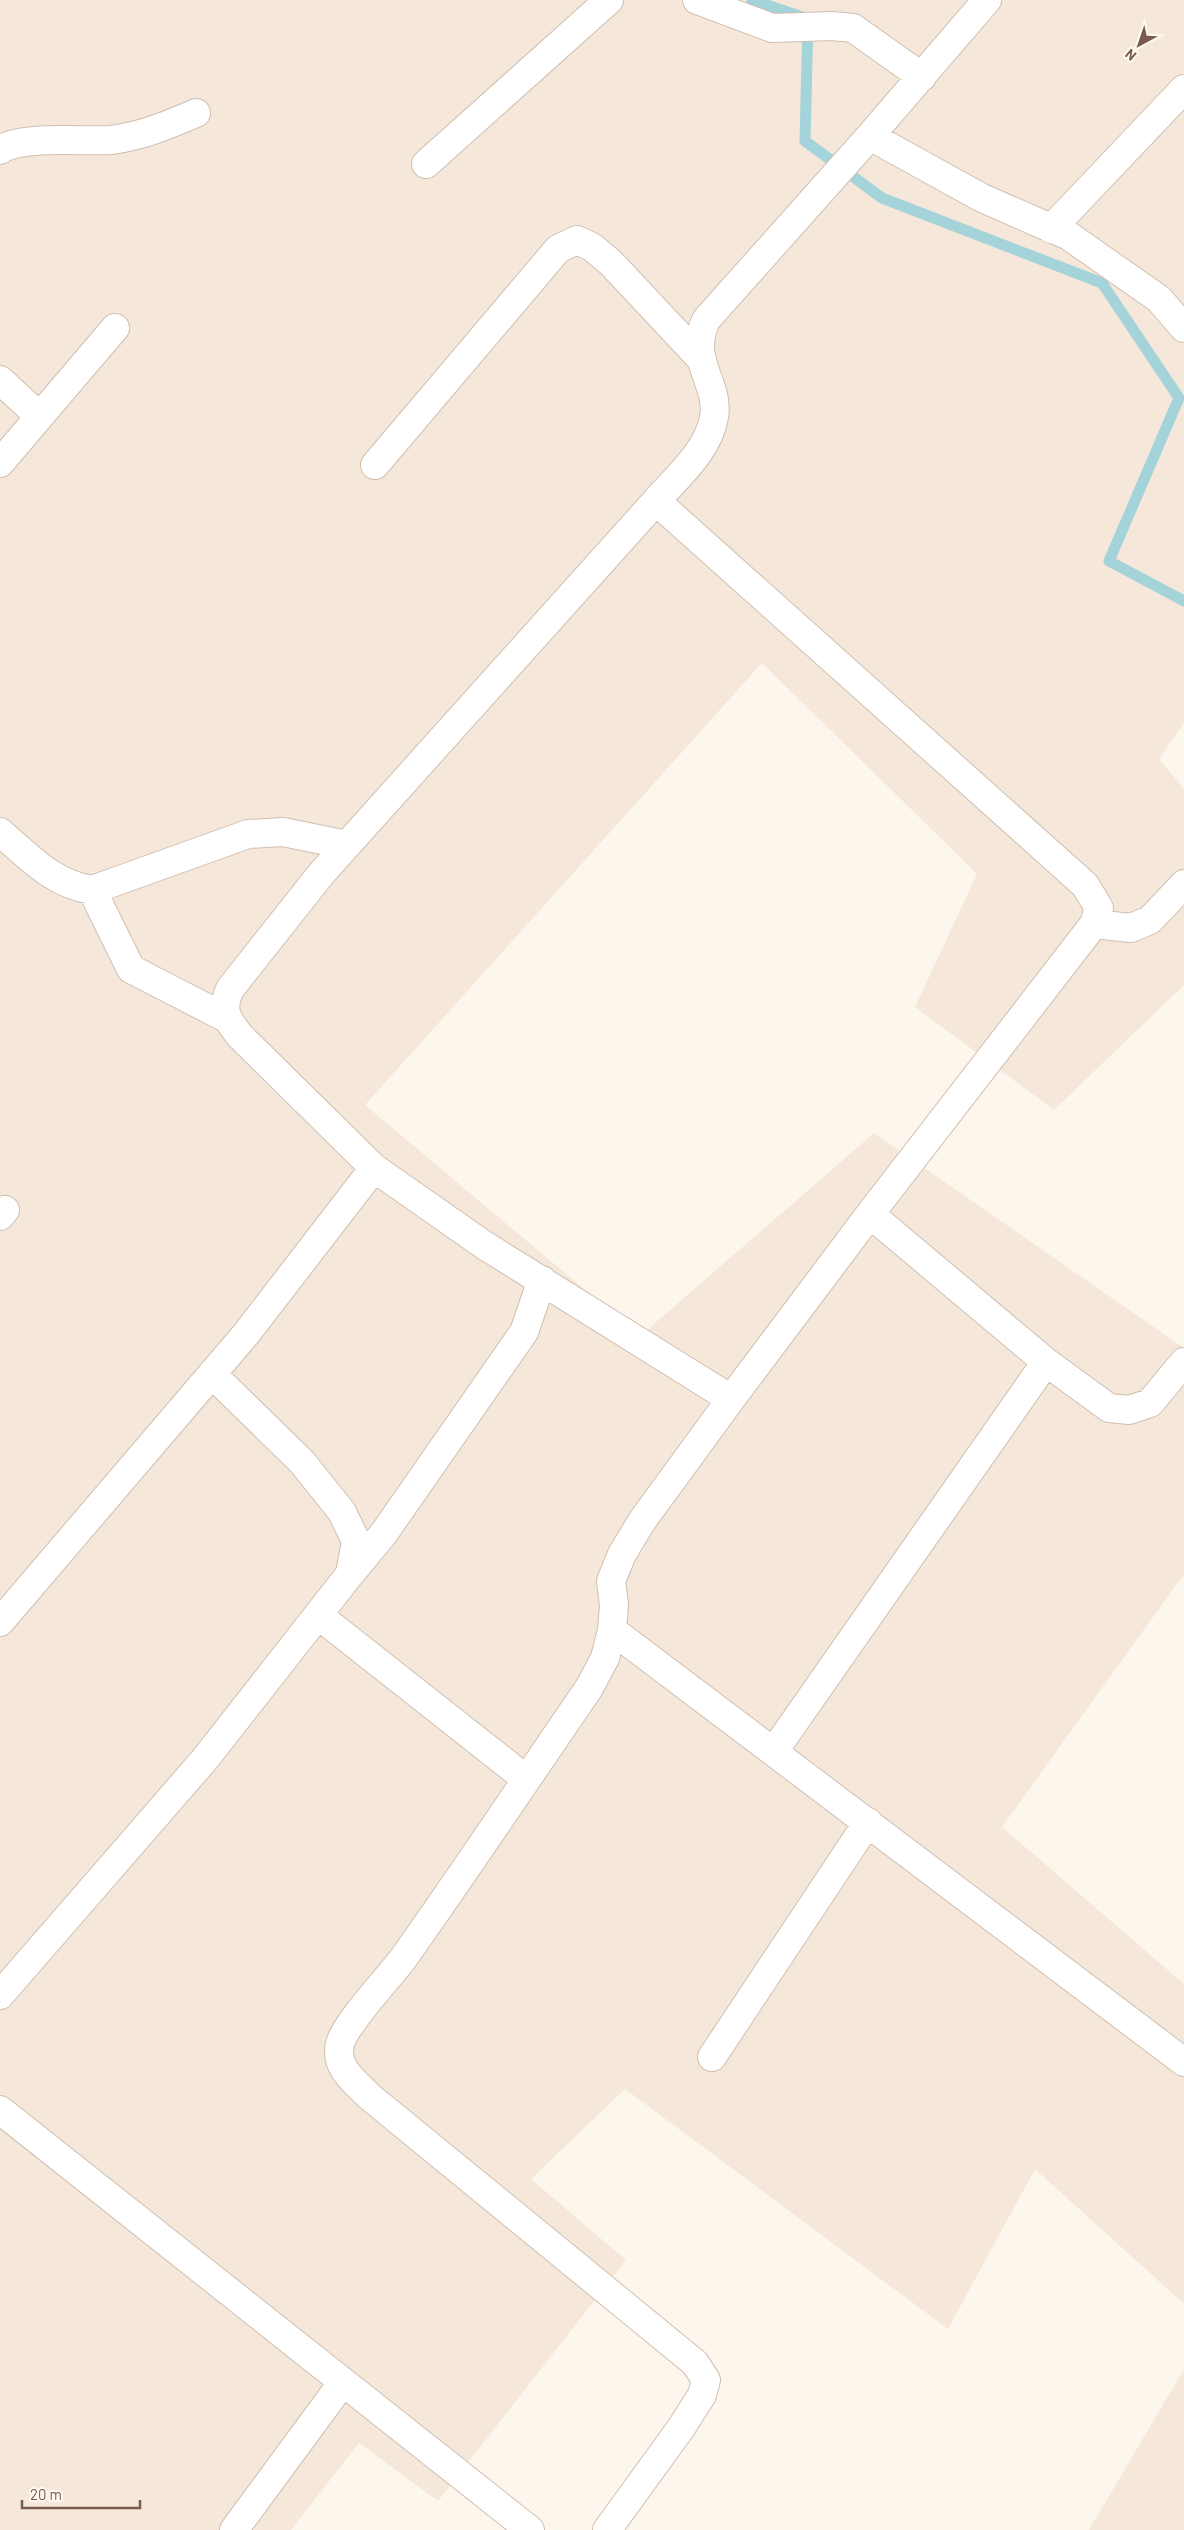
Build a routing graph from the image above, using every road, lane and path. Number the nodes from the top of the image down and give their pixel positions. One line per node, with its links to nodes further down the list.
1 (609, 0): 9 (street)
2 (697, 0): 4 (street)
3 (988, 0): 4 (street)
4 (922, 77): 7 (street)
5 (1184, 90): 10 (street)
6 (196, 113): 8 (street)
7 (863, 144): 10 (street); 13 (street)
8 (0, 150)
9 (426, 164)
10 (1051, 229): 12 (street)
11 (116, 328): 15 (street)
12 (1184, 328)
13 (701, 359): 17 (street); 18 (street)
14 (0, 380): 15 (street)
15 (40, 416): 16 (street)
16 (0, 463)
17 (375, 464)
18 (656, 501): 20 (street); 23 (street)
19 (0, 832): 22 (street)
20 (347, 845): 22 (street); 24 (street)
21 (1184, 884): 23 (street)
22 (92, 890): 24 (street)
23 (1094, 924): 26 (street)
24 (226, 1018): 25 (street)
25 (374, 1168): 27 (street); 30 (street)
26 (870, 1214): 28 (street); 31 (street)
27 (542, 1280): 31 (street); 32 (street)
28 (1046, 1362): 29 (street); 36 (street)
29 (1184, 1362)
30 (212, 1374): 32 (street); 34 (street)
31 (731, 1399): 35 (street)
32 (350, 1574): 33 (street)
33 (318, 1615): 37 (street); 39 (street)
34 (0, 1622)
35 (612, 1630): 36 (street); 37 (street)
36 (774, 1752): 38 (street)
37 (526, 1780): 46 (street)
38 (868, 1822): 40 (street); 41 (street)
39 (0, 1996)
40 (712, 2057)
41 (1184, 2062)
42 (0, 2110): 43 (street)
43 (343, 2382): 44 (street); 45 (street)
44 (234, 2530)
45 (530, 2530)
46 (607, 2530)

